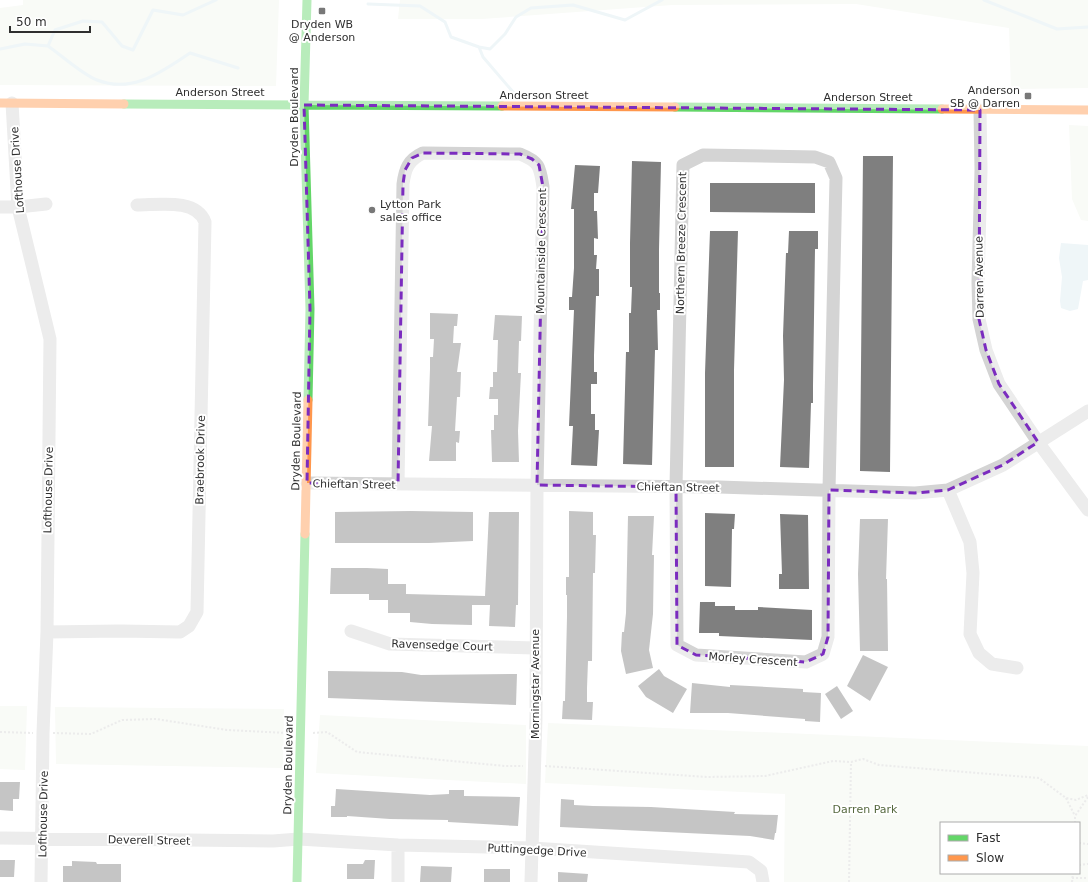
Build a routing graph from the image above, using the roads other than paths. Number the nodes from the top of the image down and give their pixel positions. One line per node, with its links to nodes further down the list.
1 (307, 0): 3 (street, Dryden Boulevard)
2 (6, 103): 3 (street, Anderson Street); 9 (street, Lofthouse Drive)
3 (304, 105): 4 (street, Anderson Street); 12 (street, Dryden Boulevard)
4 (980, 110): 5 (street, Anderson Street); 11 (street, Darren Avenue)
5 (1088, 110)
6 (46, 204): 9 (street)
7 (137, 205): 20 (street, Braebrook Drive)
8 (0, 207): 9 (street)
9 (18, 207): 20 (street, Lofthouse Drive)
10 (1088, 411): 11 (street, Chieftan Street)
11 (1038, 442): 17 (street, Chieftan Street); 18 (street, Darren Avenue)
12 (307, 483): 13 (street, Chieftan Street); 25 (street, Dryden Boulevard)
13 (398, 484): 14 (street, Chieftan Street); 14 (street, Mountainside Crescent)
14 (538, 485): 15 (street, Chieftan Street); 21 (street, Morningstar Avenue)
15 (676, 486): 16 (street, Chieftan Street); 16 (street, Morley Crescent); 16 (street, Northern Breeze Crescent)
16 (829, 490): 17 (street, Chieftan Street)
17 (948, 490): 22 (street)
18 (1088, 510)
19 (351, 631): 21 (street, Ravensedge Court)
20 (47, 632): 24 (street, Lofthouse Drive)
21 (535, 648): 27 (street, Morningstar Avenue)
22 (1017, 668)
23 (0, 838): 24 (street, Deverell Street)
24 (43, 839): 25 (street, Deverell Street); 28 (street, Lofthouse Drive)
25 (299, 839): 26 (street, Puttingedge Drive); 29 (street, Dryden Boulevard)
26 (398, 845): 27 (street, Puttingedge Drive); 30 (street)
27 (532, 848): 31 (street, Morningstar Avenue); 32 (street, Puttingedge Drive)
28 (42, 882)
29 (297, 882)
30 (398, 882)
31 (531, 882)
32 (763, 882)

